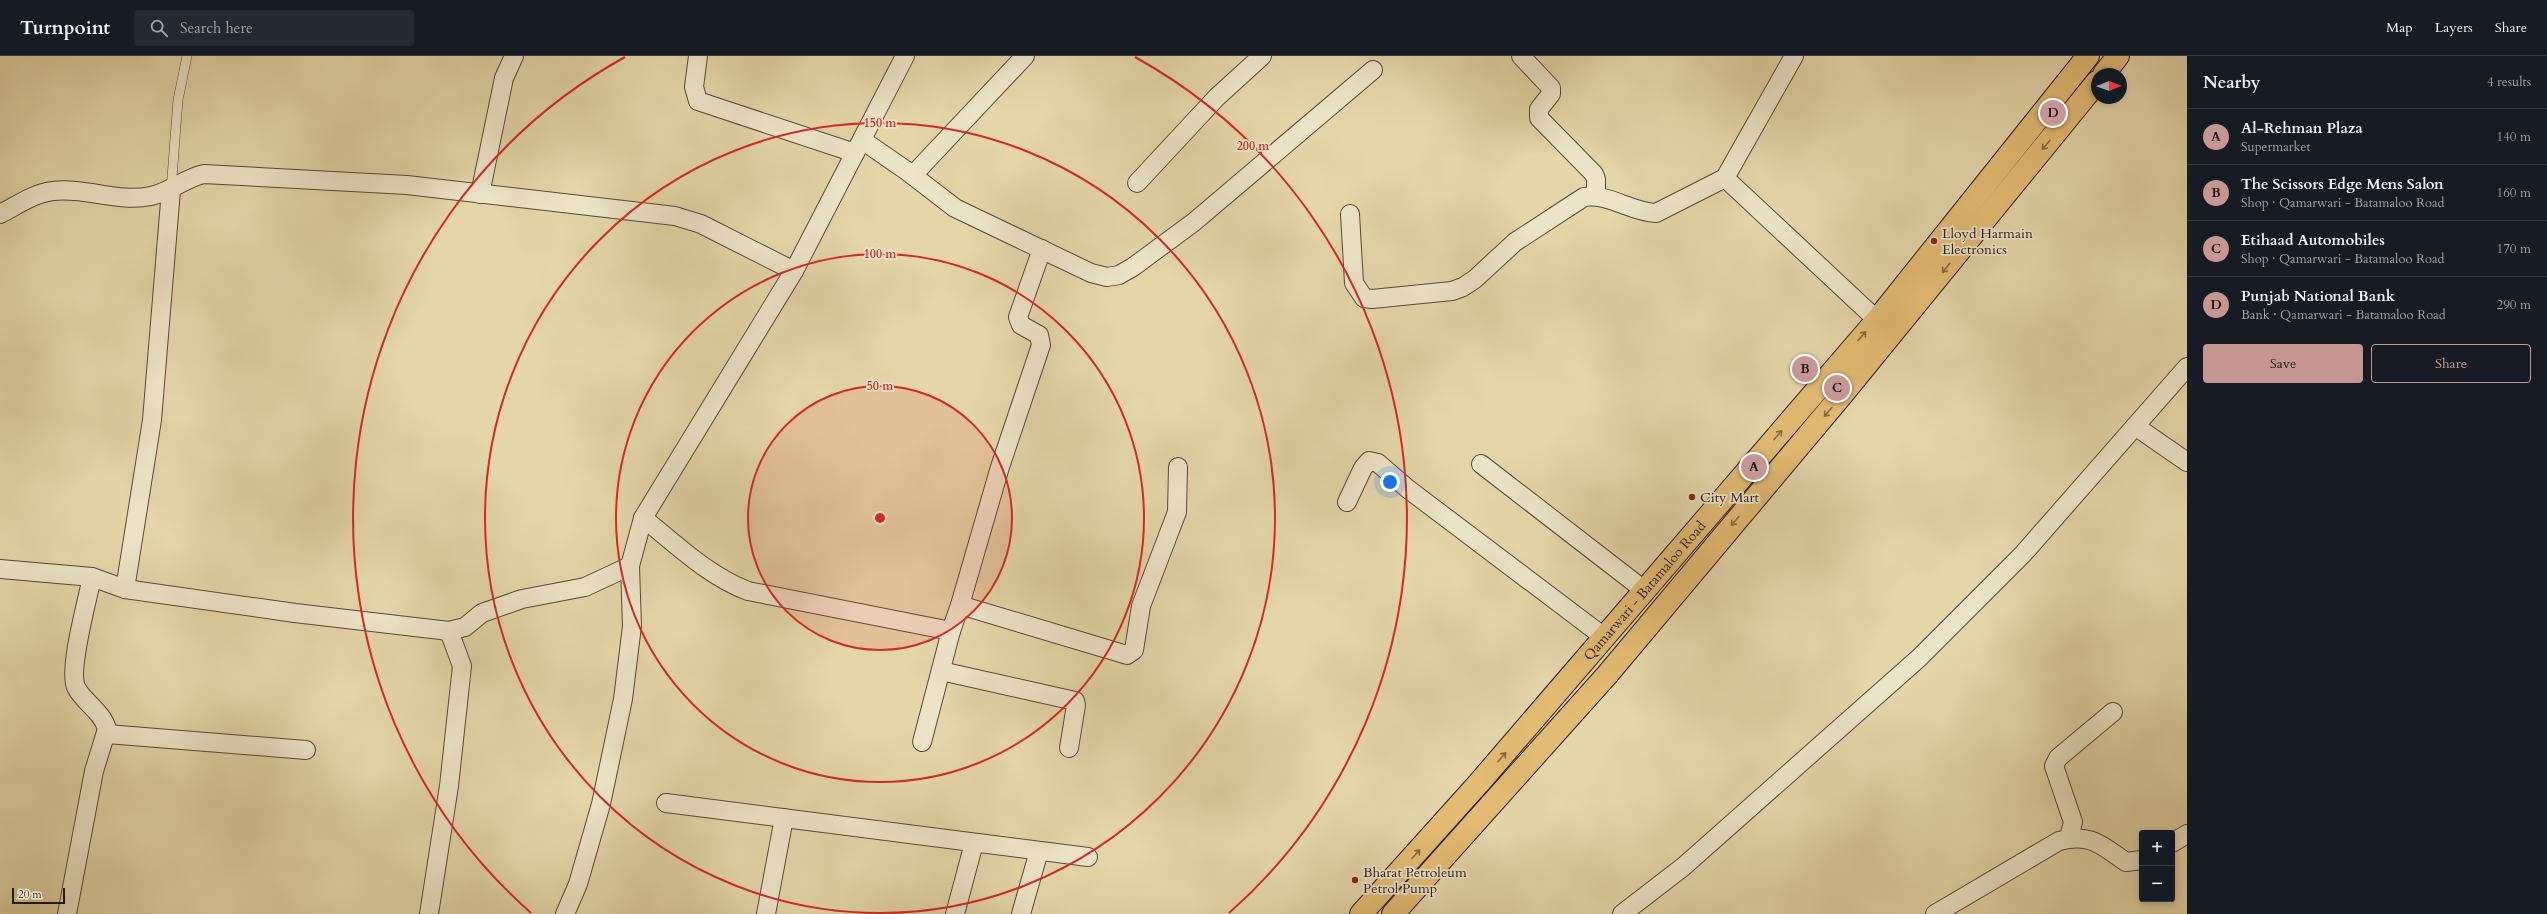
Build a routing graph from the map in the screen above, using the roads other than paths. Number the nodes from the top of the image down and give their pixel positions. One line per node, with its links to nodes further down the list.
1 (187, 56): 18 (lane)
2 (514, 56): 19 (street)
3 (698, 56): 14 (street)
4 (905, 56): 14 (street)
5 (1025, 56): 15 (street)
6 (1262, 56): 17 (street)
7 (1521, 56): 20 (street)
8 (1794, 56): 16 (street)
9 (2088, 56): 25 (main road, Qamarwari - Batamaloo Road)
10 (2118, 56): 11 (main road)
11 (2109, 68)
12 (1374, 70): 23 (street)
13 (2091, 89): 64 (main road, Qamarwari - Batamaloo Road, one-way to 64)
14 (858, 146): 15 (street); 24 (street)
15 (913, 175): 23 (street)
16 (1725, 178): 20 (street); 25 (street)
17 (1137, 183)
18 (171, 190): 19 (street); 21 (street); 36 (street)
19 (480, 194): 24 (street)
20 (1596, 195): 22 (street)
21 (0, 214)
22 (1350, 214)
23 (1042, 250): 38 (street)
24 (794, 271): 32 (street)
25 (1877, 320): 37 (main road, Qamarwari - Batamaloo Road, one-way to 25)
26 (2187, 367): 27 (street)
27 (2136, 426): 28 (street); 65 (street)
28 (2187, 462)
29 (1481, 464): 37 (street)
30 (1178, 467): 38 (street)
31 (1347, 502): 41 (street)
32 (643, 518): 33 (street); 40 (street)
33 (630, 566): 39 (street); 59 (street)
34 (0, 569): 35 (street)
35 (92, 577): 36 (street); 44 (street)
36 (125, 589): 39 (street)
37 (1644, 590): 41 (main road, Qamarwari - Batamaloo Road)
38 (960, 605): 40 (street)
39 (449, 631): 58 (street)
40 (951, 631): 42 (street)
41 (1604, 637): 63 (main road, Qamarwari - Batamaloo Road, one-way to 41)
42 (941, 671): 45 (street); 46 (street)
43 (2113, 712): 51 (street)
44 (107, 734): 47 (street); 57 (street)
45 (922, 742)
46 (1069, 748)
47 (306, 750)
48 (666, 803): 49 (street)
49 (784, 818): 53 (street); 60 (street)
50 (2187, 834): 52 (street)
51 (2069, 838): 56 (street); 66 (street)
52 (2175, 841)
53 (974, 843): 54 (street); 61 (street)
54 (1039, 851): 55 (street); 62 (street)
55 (1088, 856)
56 (2139, 860)
57 (67, 914)
58 (429, 914)
59 (565, 914)
60 (766, 914)
61 (955, 914)
62 (1021, 914)
63 (1361, 914)
64 (1393, 914)
65 (1622, 914)
66 (1935, 914)

